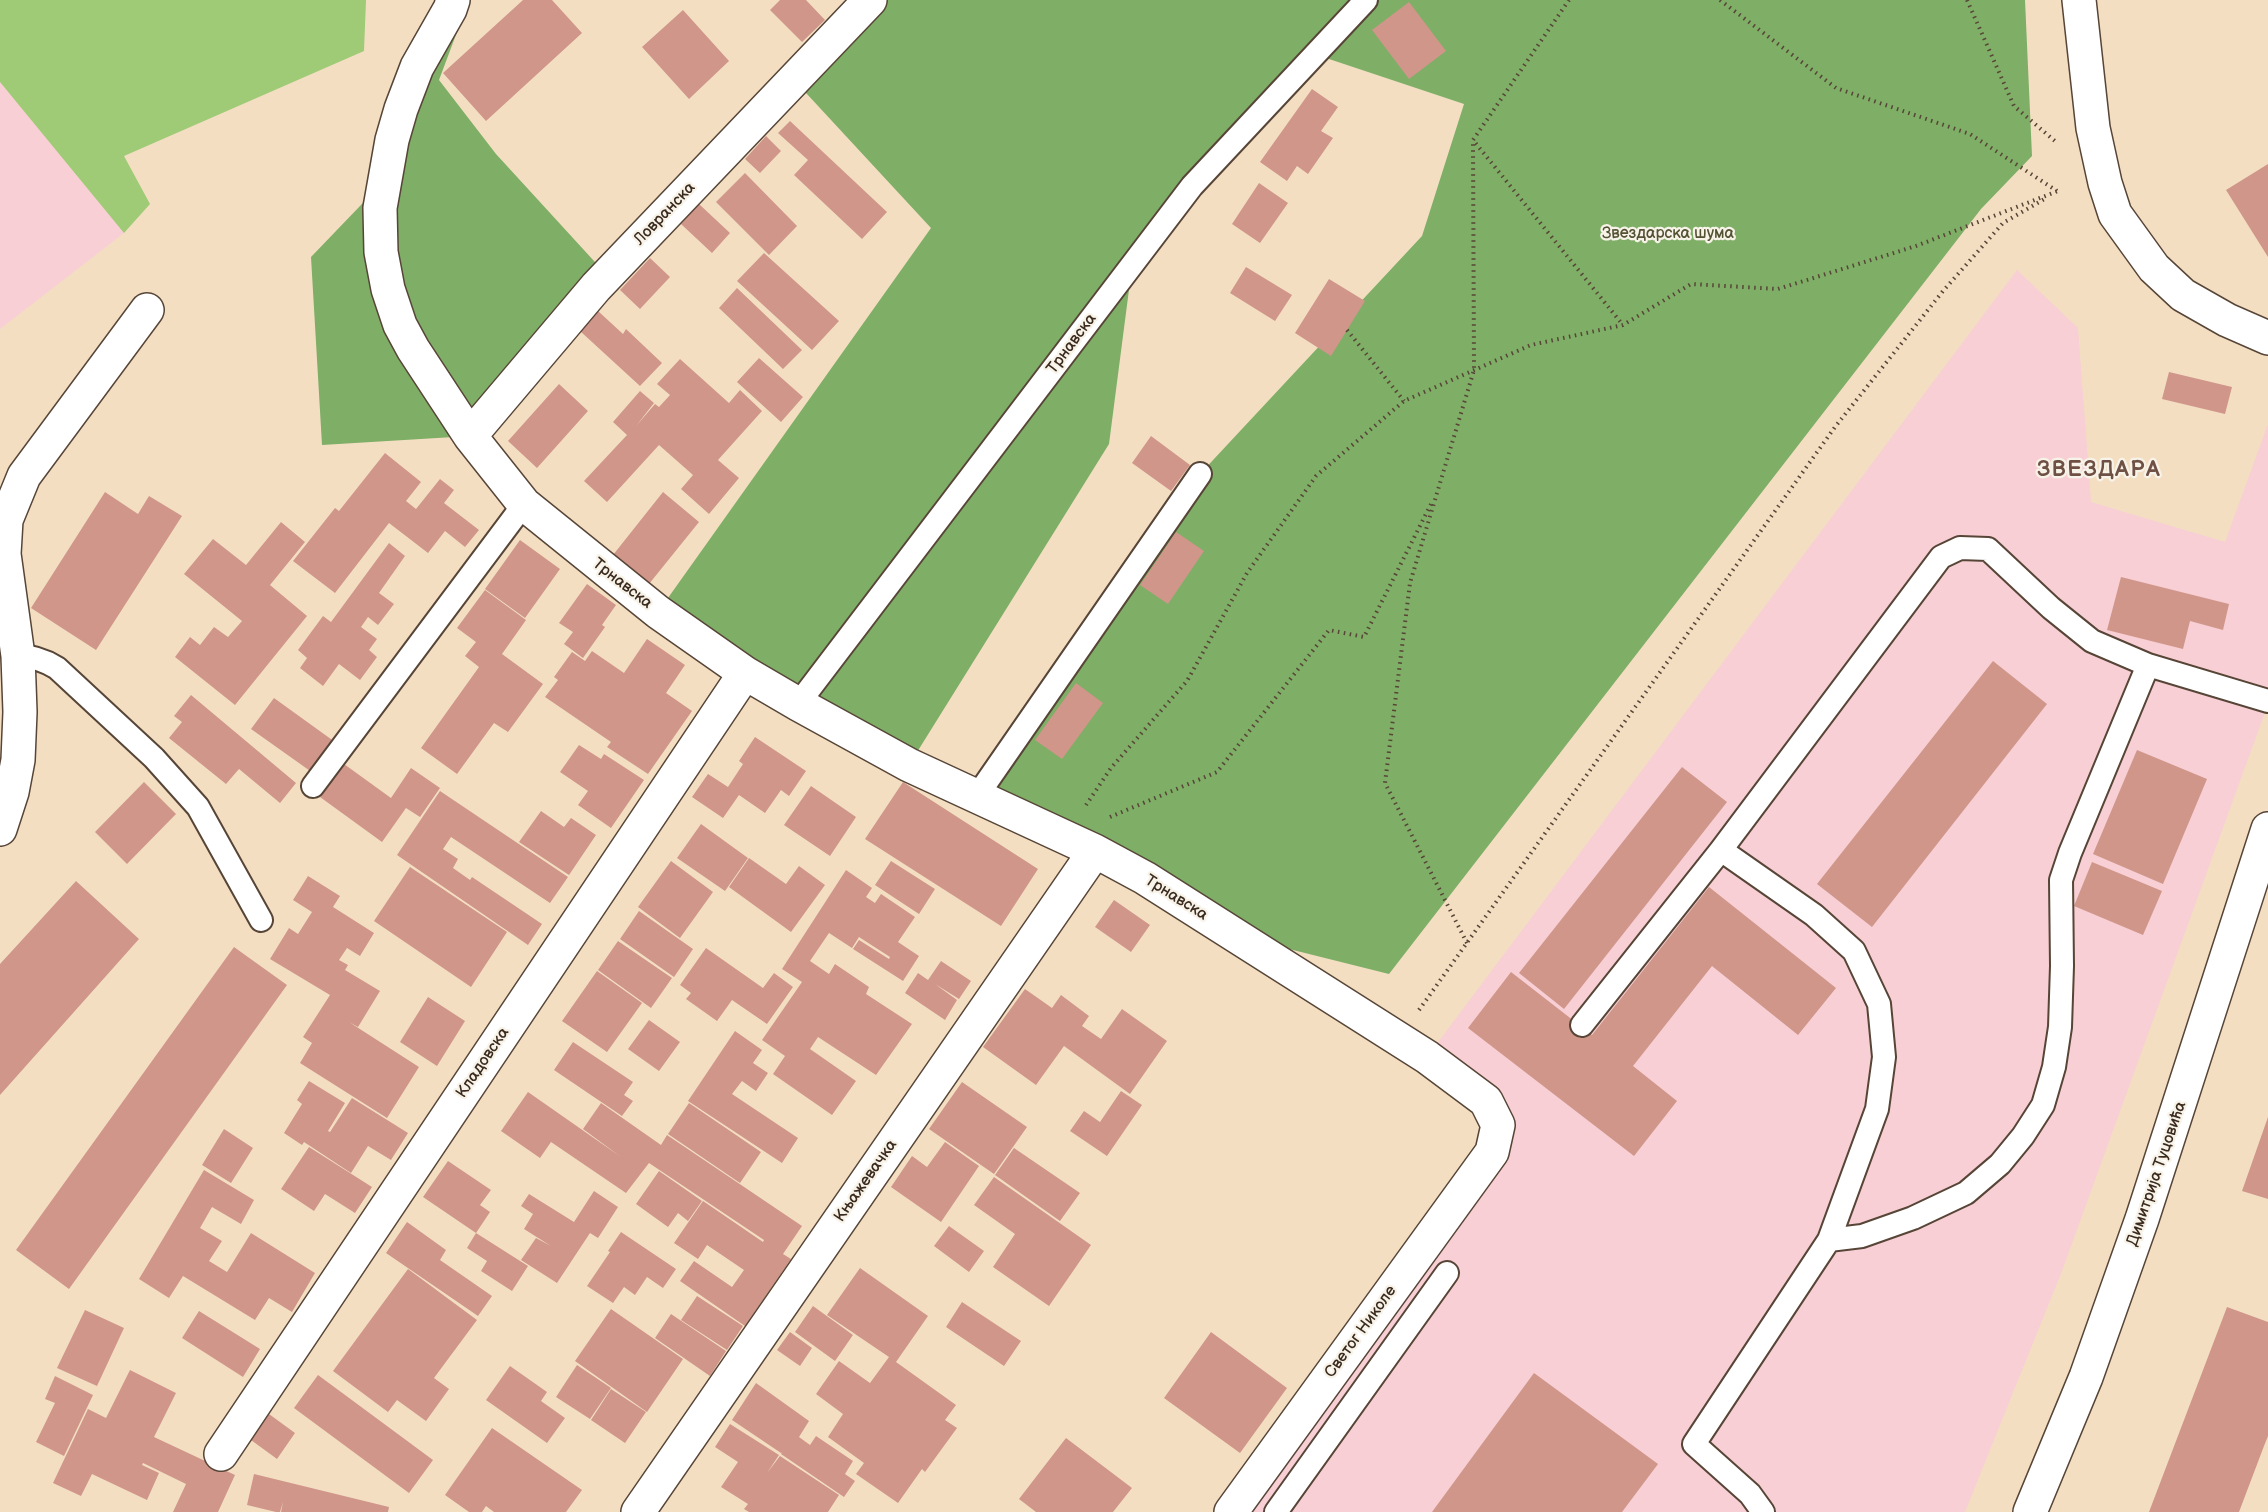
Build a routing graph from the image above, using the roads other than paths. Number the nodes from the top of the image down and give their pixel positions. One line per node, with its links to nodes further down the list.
1 (453, 0): 7 (street, Трнавска)
2 (870, 0): 7 (street, Ловранска)
3 (1366, 0): 14 (lane, Трнавска)
4 (2079, 0): 6 (street)
5 (147, 310): 10 (street)
6 (2268, 338)
7 (470, 436): 9 (street, Трнавска)
8 (1200, 474): 17 (lane)
9 (524, 504): 12 (street, Трнавска); 16 (lane)
10 (18, 656): 15 (street); 22 (lane)
11 (2148, 665): 13 (lane); 20 (lane); 25 (lane)
12 (745, 673): 14 (street, Трнавска); 27 (street, Кладовска)
13 (2268, 701)
14 (798, 704): 17 (street, Трнавска)
15 (9, 759): 18 (street)
16 (313, 786)
17 (977, 796): 21 (street, Трнавска)
18 (0, 829)
19 (2268, 829): 32 (street, Димитрија Туцовића)
20 (1721, 850): 23 (lane); 25 (lane)
21 (1095, 851): 24 (street, Трнавска); 28 (street, Књажевачка)
22 (261, 920)
23 (1582, 1025)
24 (1492, 1152): 29 (street, Светог Николе)
25 (1828, 1240): 31 (lane)
26 (1447, 1273): 30 (lane)
27 (221, 1454)
28 (638, 1512)
29 (1231, 1512)
30 (1276, 1512)
31 (1763, 1512)
32 (2030, 1512)

